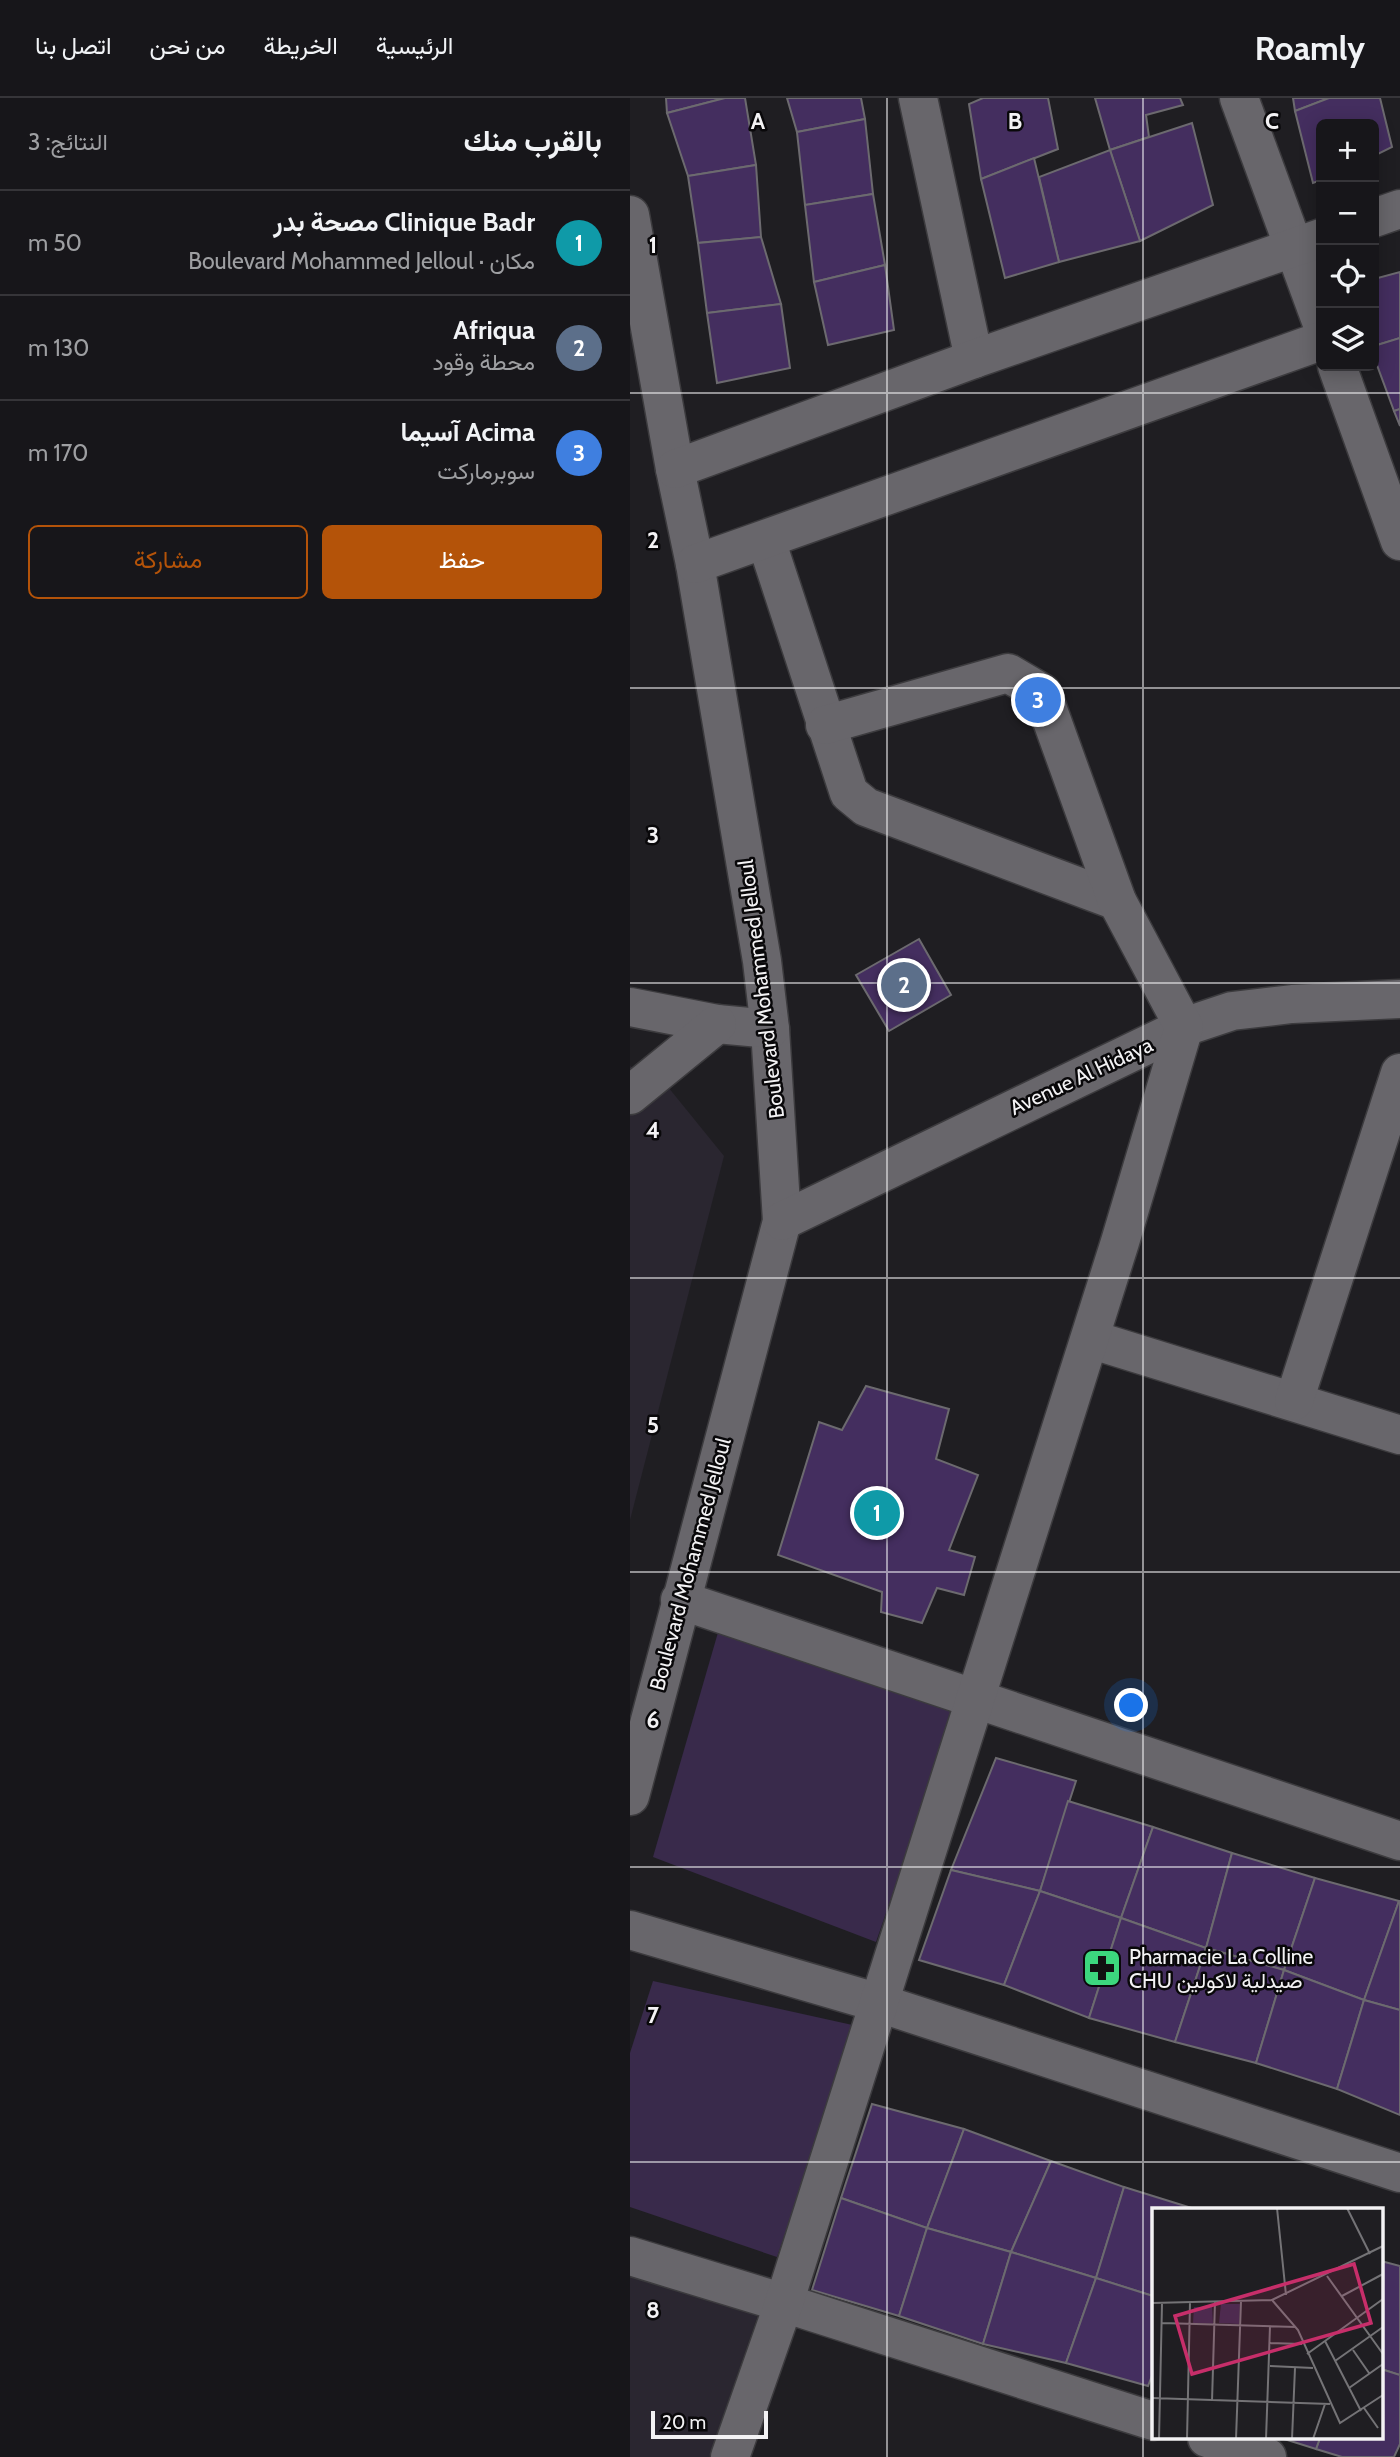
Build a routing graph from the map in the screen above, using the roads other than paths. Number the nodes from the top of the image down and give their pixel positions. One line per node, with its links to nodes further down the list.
1 (918, 98): 9 (street)
2 (1239, 98): 6 (street)
3 (1400, 209): 5 (street)
4 (630, 215): 11 (street, Boulevard Mohammed Jelloul)
5 (1379, 216)
6 (1308, 243): 7 (street); 9 (street)
7 (1319, 308)
8 (1316, 343): 12 (street)
9 (974, 359): 11 (street)
10 (1339, 371): 13 (street)
11 (675, 469): 14 (street, Boulevard Mohammed Jelloul)
12 (766, 540): 14 (street); 15 (street)
13 (1400, 541)
14 (695, 564): 21 (street, Boulevard Mohammed Jelloul)
15 (825, 725): 16 (street); 16 (street)
16 (1118, 901): 20 (street)
17 (1400, 999): 20 (street, Avenue Al Hidaya)
18 (630, 1007): 19 (street)
19 (717, 1024): 21 (street); 23 (street)
20 (1184, 1027): 24 (street, Avenue Al Hidaya); 25 (street)
21 (770, 1029): 24 (street, Boulevard Mohammed Jelloul)
22 (1400, 1073): 26 (street)
23 (630, 1095)
24 (782, 1221): 28 (street, Boulevard Mohammed Jelloul)
25 (1090, 1339): 26 (street); 29 (street)
26 (1294, 1402): 27 (street)
27 (1400, 1435)
28 (680, 1600): 29 (street); 30 (street, Boulevard Mohammed Jelloul)
29 (973, 1700): 31 (street); 33 (street)
30 (630, 1796)
31 (1400, 1841)
32 (630, 1930): 33 (street)
33 (879, 2003): 34 (street); 36 (street)
34 (1400, 2173)
35 (630, 2256): 36 (street)
36 (784, 2302): 37 (street); 39 (street)
37 (1152, 2421)
38 (1213, 2440): 40 (street)
39 (730, 2457)
40 (1267, 2457)

